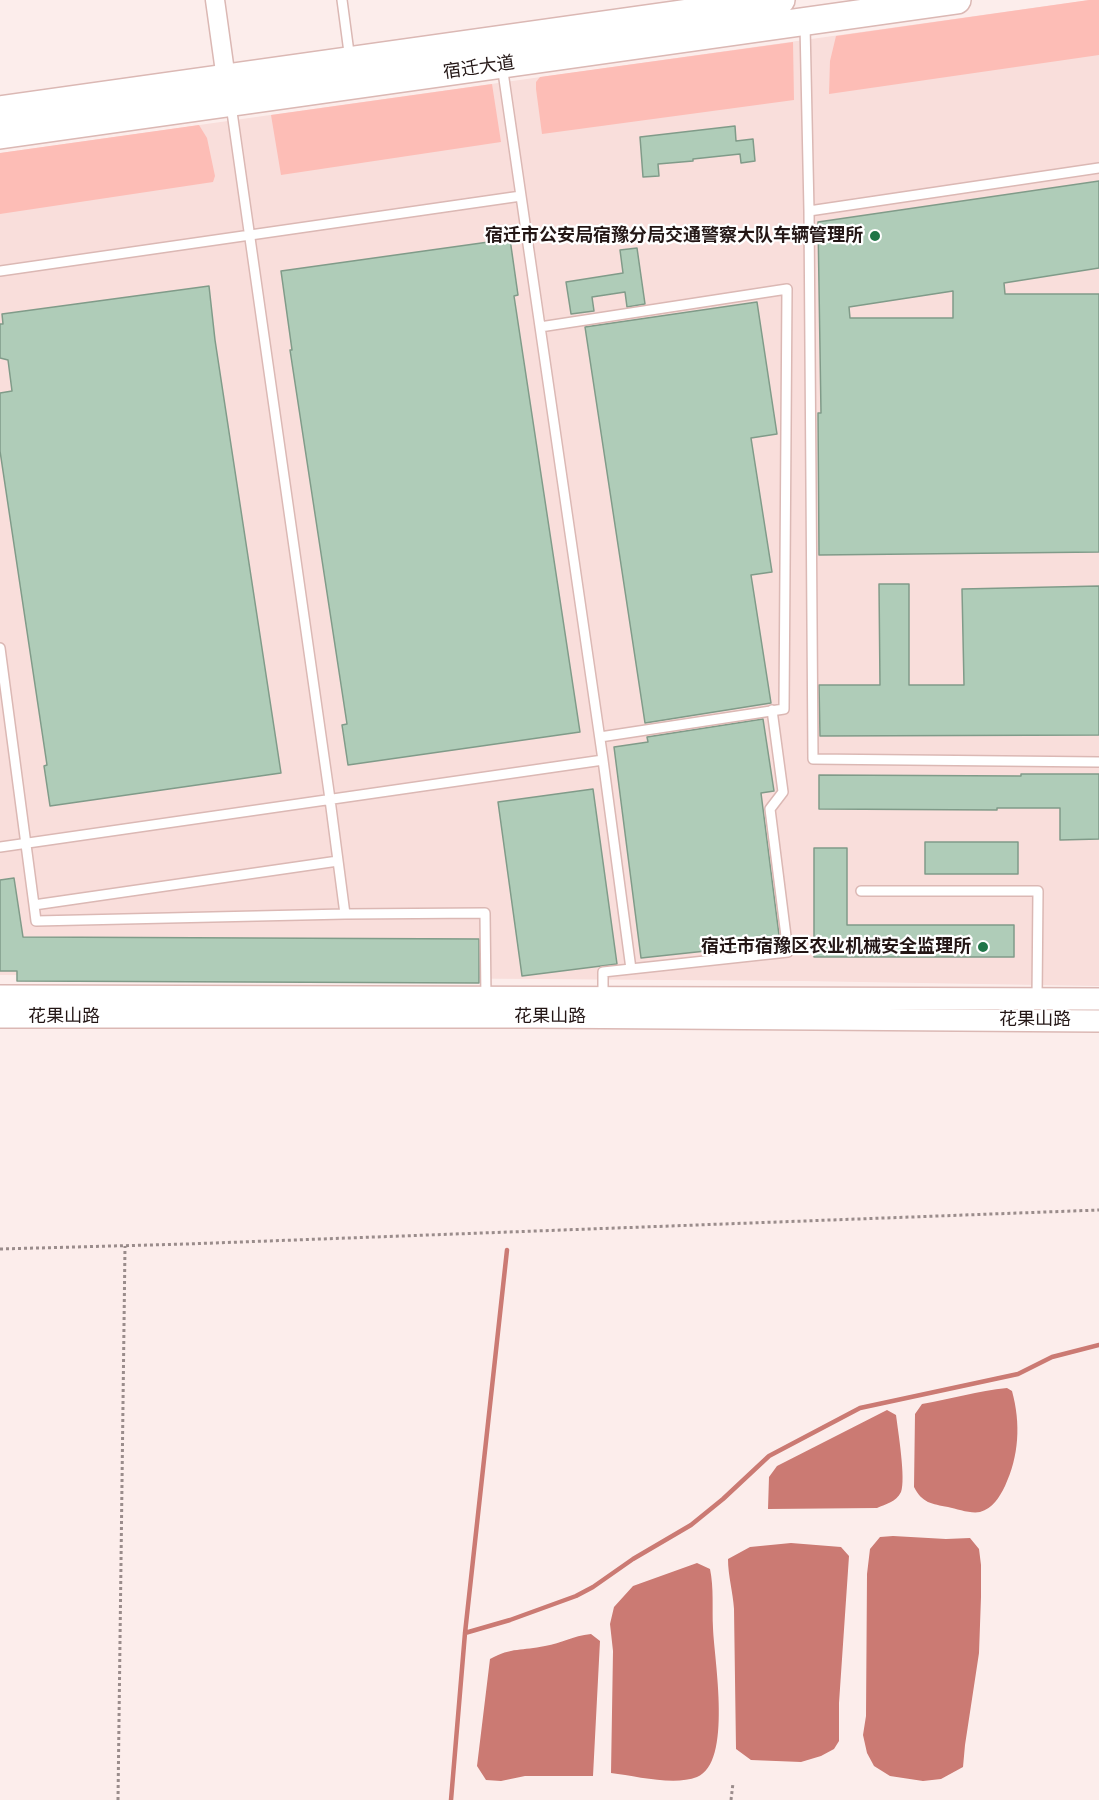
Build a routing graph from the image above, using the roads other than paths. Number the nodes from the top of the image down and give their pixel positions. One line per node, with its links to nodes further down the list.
1 (215, 0): 8 (street)
2 (342, 0): 7 (lane)
3 (781, 0): 7 (main road, 宿迁大道)
4 (957, 0): 5 (main road, 宿迁大道)
5 (805, 22): 6 (main road, 宿迁大道); 13 (lane)
6 (502, 65): 7 (main road, 宿迁大道); 12 (lane)
7 (352, 73): 8 (main road, 宿迁大道)
8 (228, 91): 9 (main road, 宿迁大道); 10 (main road, 宿迁大道); 14 (lane)
9 (0, 110)
10 (0, 135)
11 (1099, 168): 13 (lane)
12 (521, 196): 14 (lane); 16 (lane)
13 (809, 211): 21 (lane)
14 (249, 236): 15 (lane); 22 (lane)
15 (0, 272)
16 (540, 327): 18 (lane); 19 (lane)
17 (0, 648): 23 (lane)
18 (772, 710): 19 (lane); 29 (lane)
19 (600, 737): 20 (lane)
20 (603, 760): 22 (lane); 29 (lane)
21 (1099, 762)
22 (330, 800): 23 (lane); 25 (lane)
23 (26, 844): 24 (lane); 27 (lane)
24 (0, 847)
25 (338, 861): 27 (lane); 28 (lane)
26 (861, 891): 31 (lane)
27 (34, 905): 28 (lane)
28 (345, 914): 33 (lane)
29 (631, 969): 34 (lane)
30 (0, 996): 33 (street, 花果山路)
31 (1037, 998): 32 (street, 花果山路); 34 (street, 花果山路)
32 (1099, 999)
33 (485, 1007): 34 (street, 花果山路); 35 (street, 花果山路)
34 (603, 1007): 36 (street, 花果山路)
35 (0, 1017)
36 (1099, 1021)

